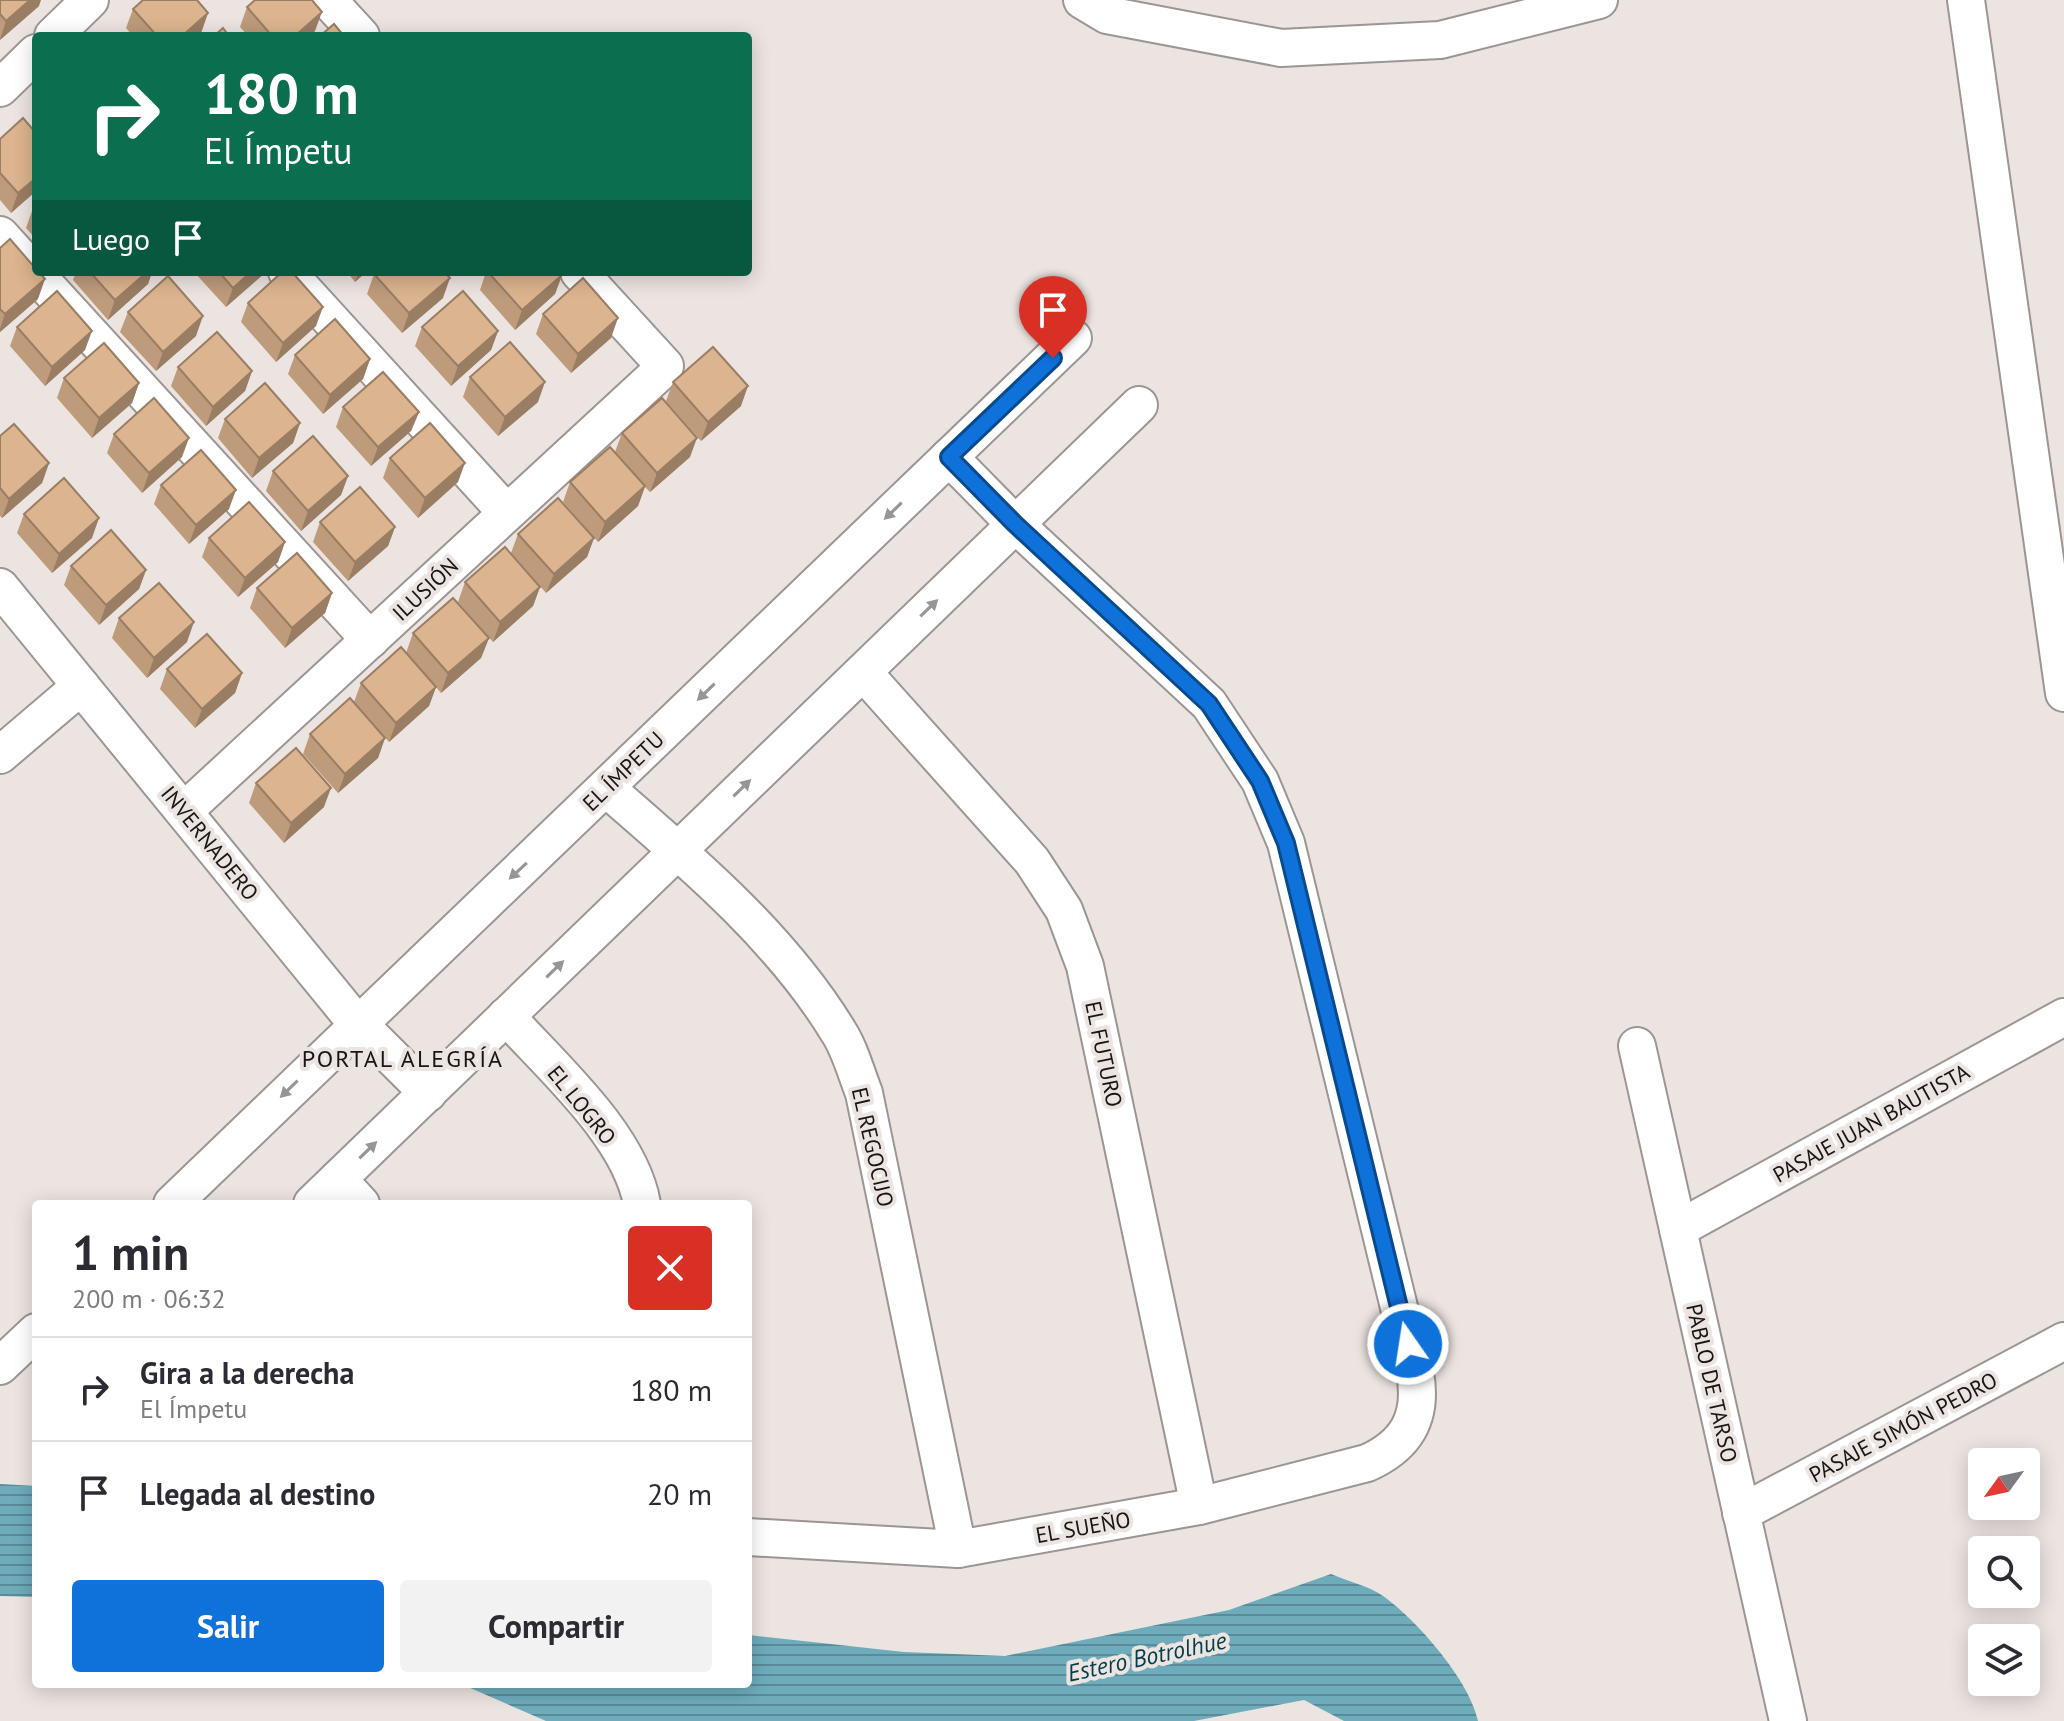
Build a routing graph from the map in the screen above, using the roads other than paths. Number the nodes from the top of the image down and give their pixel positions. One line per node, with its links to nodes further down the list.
1 (90, 0): 6 (street)
2 (328, 0): 7 (street)
3 (1082, 0): 4 (street)
4 (1599, 0)
5 (1966, 0): 24 (street)
6 (64, 32)
7 (357, 32)
8 (32, 57): 9 (street)
9 (0, 88)
10 (0, 235): 11 (street)
11 (32, 270)
12 (37, 276): 21 (street)
13 (291, 276): 18 (street)
14 (583, 276): 18 (street, ILUSIÓN)
15 (1073, 338): 17 (street, EL ÍMPETU)
16 (1139, 405): 19 (street)
17 (949, 457): 19 (street); 26 (street, EL ÍMPETU, one-way to 26)
18 (506, 512): 21 (street, ILUSIÓN)
19 (1015, 524): 22 (street, one-way to 19); 42 (street, EL SUEÑO)
20 (0, 587): 23 (street, INVERNADERO)
21 (370, 640): 27 (street, ILUSIÓN)
22 (863, 672): 28 (street, one-way to 22); 42 (street, EL FUTURO)
23 (81, 686): 25 (street); 27 (street, INVERNADERO)
24 (2064, 693)
25 (0, 755)
26 (606, 788): 28 (street, EL REGOCIJO); 31 (street, EL ÍMPETU, one-way to 31)
27 (184, 811): 31 (street, INVERNADERO)
28 (678, 850): 29 (street, one-way to 28); 45 (street, EL REGOCIJO)
29 (506, 1016): 33 (street); 37 (street, EL LOGRO)
30 (2064, 1017): 38 (street, PASAJE JUAN BAUTISTA)
31 (358, 1023): 33 (street, INVERNADERO); 35 (street, EL ÍMPETU, one-way to 35)
32 (1637, 1046): 38 (street, PABLO DE TARSO)
33 (428, 1093): 34 (street, one-way to 33)
34 (350, 1192): 36 (street)
35 (176, 1200)
36 (325, 1200)
37 (640, 1200)
38 (1678, 1229): 43 (street, PABLO DE TARSO)
39 (32, 1336): 41 (street)
40 (2064, 1341): 43 (street, PASAJE SIMÓN PEDRO)
41 (0, 1366)
42 (1199, 1506): 45 (street, EL SUEÑO)
43 (1741, 1513): 46 (street, PABLO DE TARSO)
44 (752, 1537): 45 (street, EL SUEÑO)
45 (958, 1549)
46 (1788, 1721)

